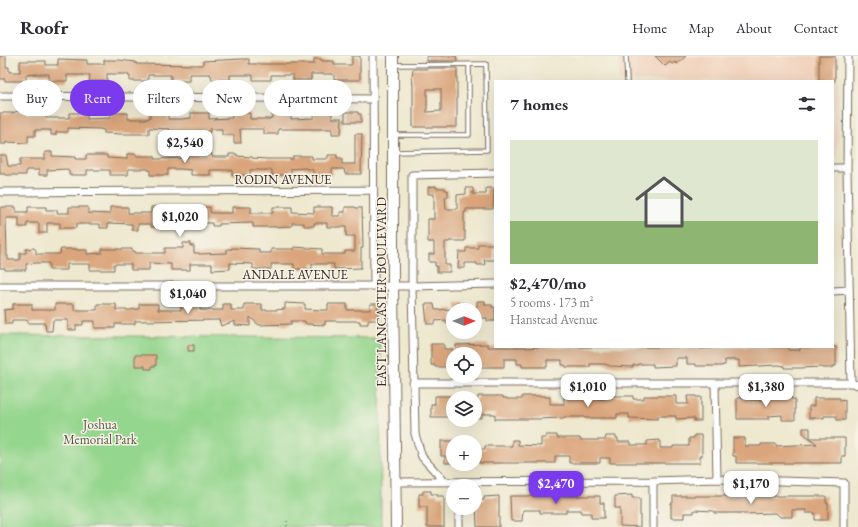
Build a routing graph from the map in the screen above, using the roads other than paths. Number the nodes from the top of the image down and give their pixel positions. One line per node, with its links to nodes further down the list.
1 (373, 56): 8 (street, EAST LANCASTER BOULEVARD)
2 (626, 56): 6 (lane)
3 (848, 56): 12 (street)
4 (393, 60): 5 (lane); 9 (main road, EAST LANCASTER BOULEVARD)
5 (469, 65): 9 (lane); 10 (lane)
6 (626, 80)
7 (0, 96): 8 (street)
8 (373, 99): 14 (street, EAST LANCASTER BOULEVARD)
9 (393, 135): 10 (main road, EAST LANCASTER BOULEVARD)
10 (393, 152): 19 (main road, EAST LANCASTER BOULEVARD)
11 (834, 168): 12 (street)
12 (847, 168): 21 (street)
13 (494, 173): 20 (street)
14 (373, 190): 15 (street, RODIN AVENUE); 18 (street, EAST LANCASTER BOULEVARD)
15 (0, 192)
16 (494, 284): 20 (street, ANDALE AVENUE)
17 (0, 286): 18 (street, ANDALE AVENUE)
18 (374, 286): 19 (street, ANDALE AVENUE)
19 (393, 286): 20 (street, ANDALE AVENUE); 28 (main road, EAST LANCASTER BOULEVARD)
20 (412, 286): 23 (street)
21 (849, 290): 22 (street); 25 (street)
22 (834, 291)
23 (413, 383): 24 (street); 29 (street)
24 (716, 383): 25 (street); 26 (street)
25 (854, 384)
26 (717, 479): 27 (street); 35 (street)
27 (653, 481): 30 (street); 34 (street)
28 (396, 482): 29 (street); 32 (main road, EAST LANCASTER BOULEVARD)
29 (445, 482)
30 (482, 483)
31 (459, 515): 33 (street)
32 (396, 527)
33 (459, 527)
34 (653, 527)
35 (844, 527)

